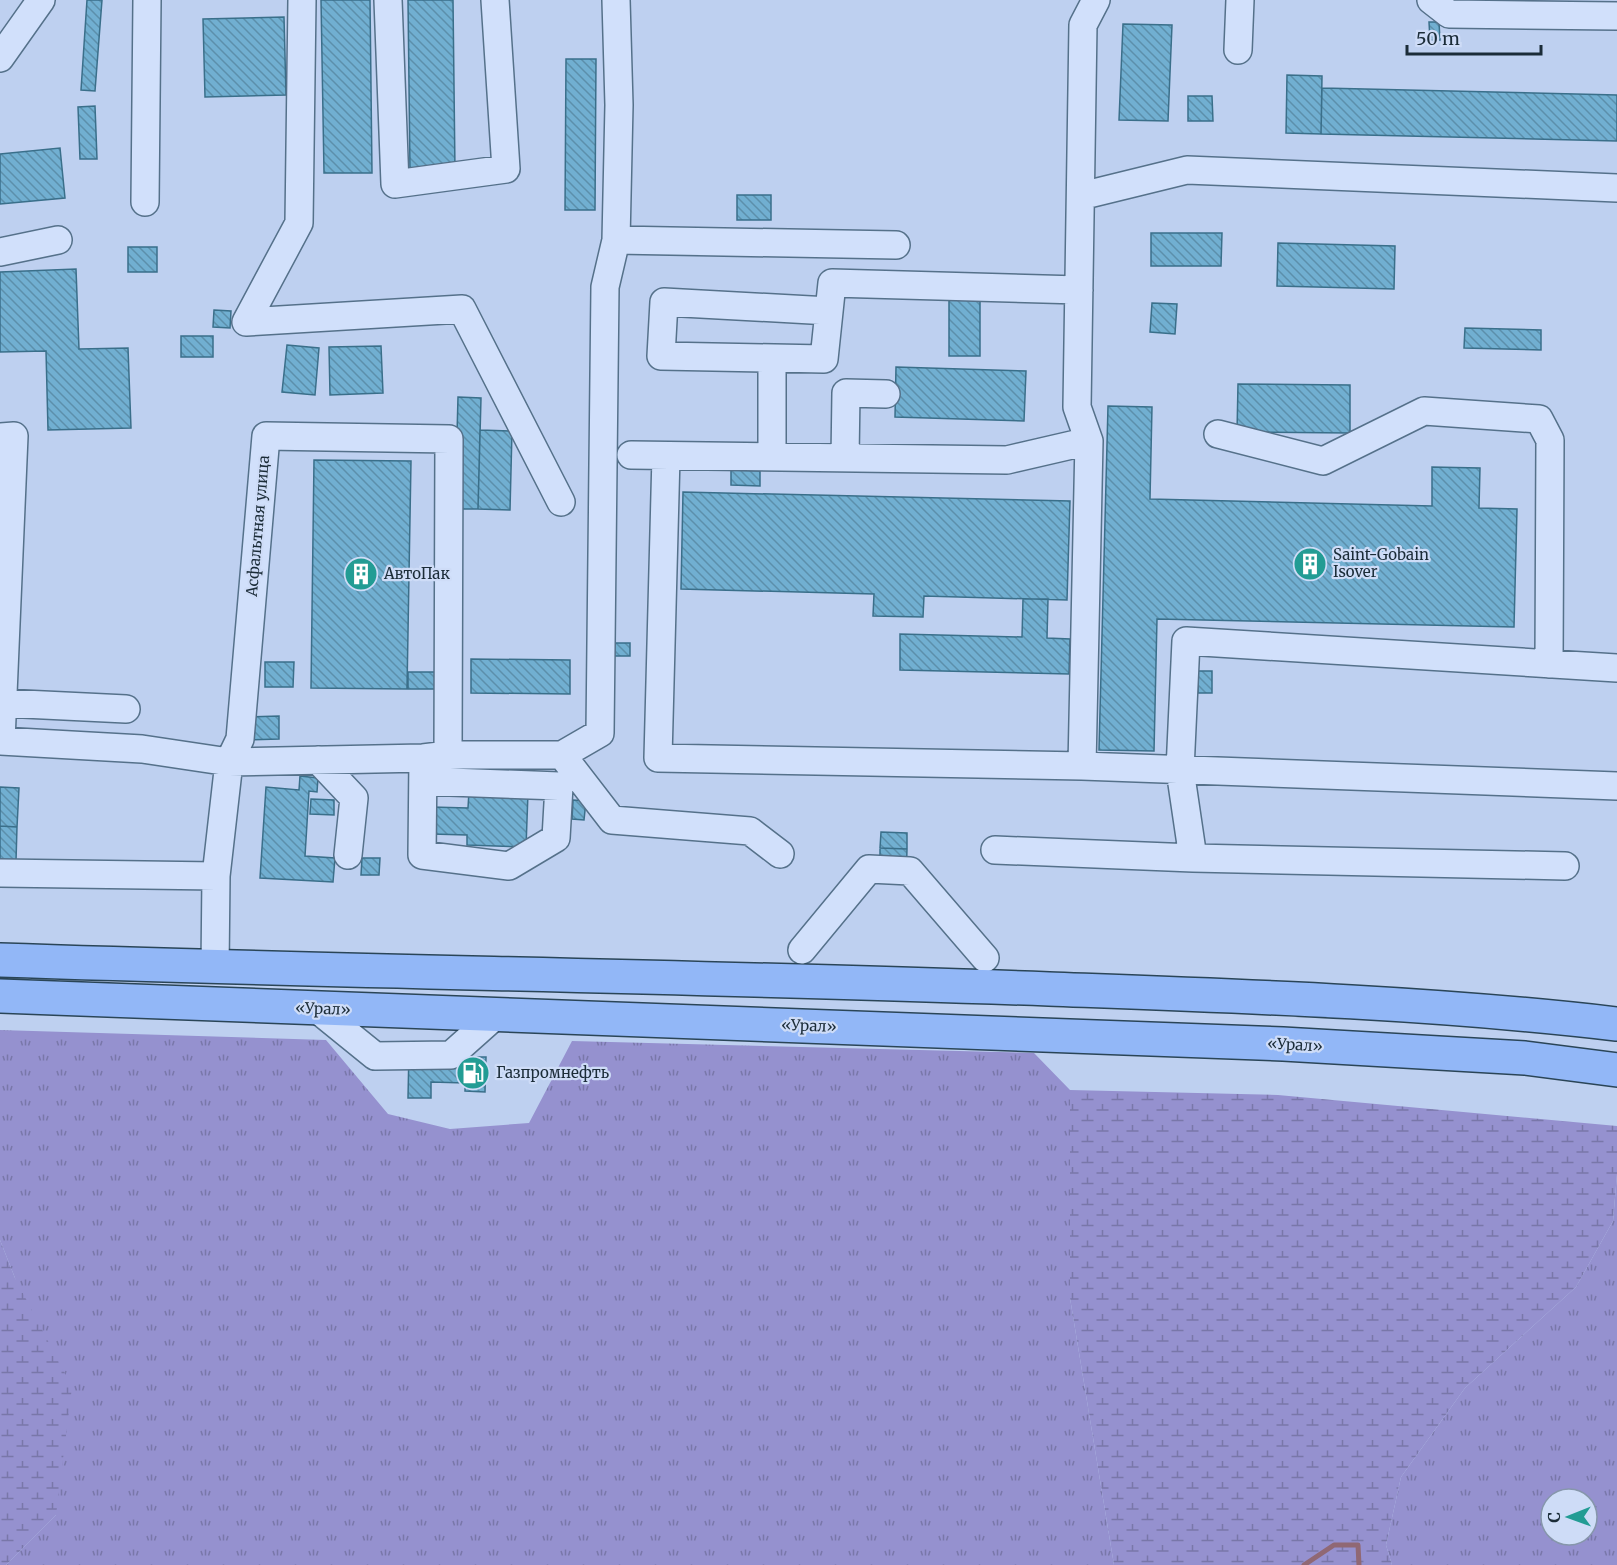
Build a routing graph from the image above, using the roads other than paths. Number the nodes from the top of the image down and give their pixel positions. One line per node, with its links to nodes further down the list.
1 (41, 0): 12 (lane)
2 (147, 0): 15 (lane)
3 (302, 0): 31 (lane)
4 (388, 0): 5 (lane)
5 (495, 0)
6 (616, 0): 17 (lane)
7 (1096, 0): 14 (lane)
8 (1240, 0): 11 (lane)
9 (1431, 0): 10 (lane)
10 (1617, 16)
11 (1238, 50)
12 (0, 58)
13 (1617, 188): 14 (lane)
14 (1080, 196): 20 (lane)
15 (145, 202)
16 (58, 240): 19 (lane)
17 (616, 240): 18 (lane); 36 (lane)
18 (896, 245)
19 (0, 252)
20 (1079, 290): 21 (lane); 26 (lane)
21 (829, 311): 22 (lane); 22 (lane)
22 (772, 358): 29 (lane)
23 (886, 393): 30 (lane)
24 (1218, 434): 32 (lane)
25 (0, 436): 35 (lane)
26 (1089, 441): 30 (lane); 40 (lane)
27 (631, 455): 28 (lane)
28 (666, 456): 29 (lane); 40 (lane)
29 (772, 457): 30 (lane)
30 (844, 458)
31 (561, 502)
32 (1549, 664): 33 (lane); 41 (lane)
33 (1617, 668)
34 (126, 709): 35 (lane)
35 (1, 723): 38 (lane)
36 (562, 755): 39 (lane); 44 (lane)
37 (318, 760): 38 (lane); 39 (lane); 45 (lane)
38 (229, 762): 39 (lane, Асфальтная улица); 49 (lane, Асфальтная улица)
39 (431, 765): 39 (lane)
40 (1082, 766): 41 (lane)
41 (1180, 770): 42 (lane); 46 (lane)
42 (1617, 786)
43 (994, 850): 46 (lane)
44 (780, 854)
45 (348, 855)
46 (1193, 858): 47 (lane)
47 (1565, 866)
48 (0, 873): 49 (lane)
49 (216, 876): 53 (lane, Асфальтная улица)
50 (802, 950): 51 (lane)
51 (984, 958)
52 (0, 960): 53 (main road)
53 (215, 968): 57 (main road)
54 (0, 996): 55 (main road, «Урал»)
55 (317, 1009): 56 (main road, «Урал»); 56 (lane)
56 (497, 1014): 58 (main road, «Урал»)
57 (1617, 1024)
58 (1617, 1070)

